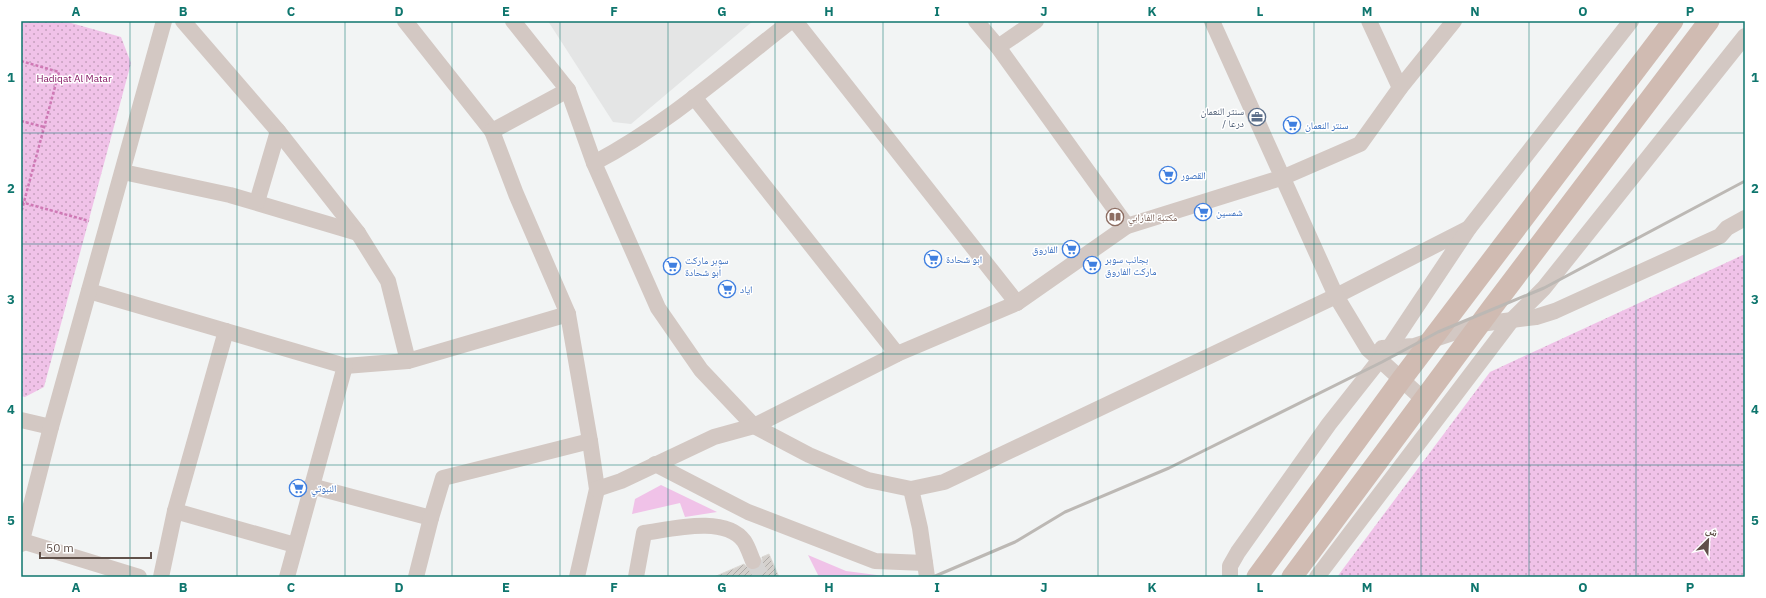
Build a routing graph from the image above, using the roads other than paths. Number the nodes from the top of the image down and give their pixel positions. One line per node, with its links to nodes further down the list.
1 (164, 21): 23 (street)
2 (183, 21): 20 (street)
3 (405, 21): 21 (street)
4 (513, 21): 18 (street)
5 (791, 21): 19 (street)
6 (795, 21): 34 (street)
7 (976, 21): 16 (street)
8 (1036, 21): 16 (street)
9 (1212, 21): 24 (street)
10 (1369, 21): 17 (street)
11 (1454, 21): 17 (street)
12 (1631, 21): 28 (street)
13 (1673, 21): 39 (main road)
14 (1709, 21): 37 (main road)
15 (1745, 36): 36 (street)
16 (998, 47): 27 (street)
17 (1400, 88): 24 (street)
18 (568, 90): 21 (street); 22 (street)
19 (694, 97): 22 (street); 41 (street)
20 (278, 131): 25 (street); 30 (street)
21 (492, 131): 35 (street)
22 (594, 163): 47 (street)
23 (122, 172): 25 (street); 32 (street)
24 (1284, 177): 27 (street); 33 (street)
25 (257, 202): 30 (street)
26 (1745, 218): 31 (street)
27 (1126, 226): 34 (street)
28 (1469, 228): 33 (street); 40 (street)
29 (1745, 231): 31 (street)
30 (358, 233): 42 (street)
31 (1720, 236): 36 (street)
32 (89, 291): 38 (street); 48 (street)
33 (1336, 296): 40 (street); 53 (street)
34 (1017, 304): 41 (street)
35 (568, 314): 42 (street); 49 (street)
36 (1512, 320): 37 (street); 69 (street)
37 (1480, 324): 39 (street); 45 (main road)
38 (226, 331): 43 (street); 54 (street)
39 (1432, 340): 40 (street); 44 (main road)
40 (1379, 352): 44 (street); 66 (street)
41 (897, 354): 47 (street)
42 (408, 361): 43 (street)
43 (345, 366): 51 (street)
44 (1401, 380): 45 (street); 67 (main road)
45 (1424, 400): 68 (main road)
46 (21, 420): 48 (street)
47 (754, 426): 50 (street); 53 (street)
48 (51, 427): 56 (street)
49 (590, 441): 52 (street); 55 (street)
50 (655, 464): 52 (street); 59 (street)
51 (311, 486): 55 (street); 57 (street)
52 (597, 489): 64 (street)
53 (911, 489): 59 (street)
54 (174, 512): 57 (street); 61 (street)
55 (431, 518): 63 (street)
56 (22, 542): 60 (street)
57 (295, 545): 62 (street)
58 (753, 560): 65 (street)
59 (926, 570)
60 (139, 577)
61 (161, 577)
62 (287, 577)
63 (416, 577)
64 (577, 577)
65 (636, 577)
66 (1230, 577)
67 (1257, 577)
68 (1292, 577)
69 (1317, 577)

